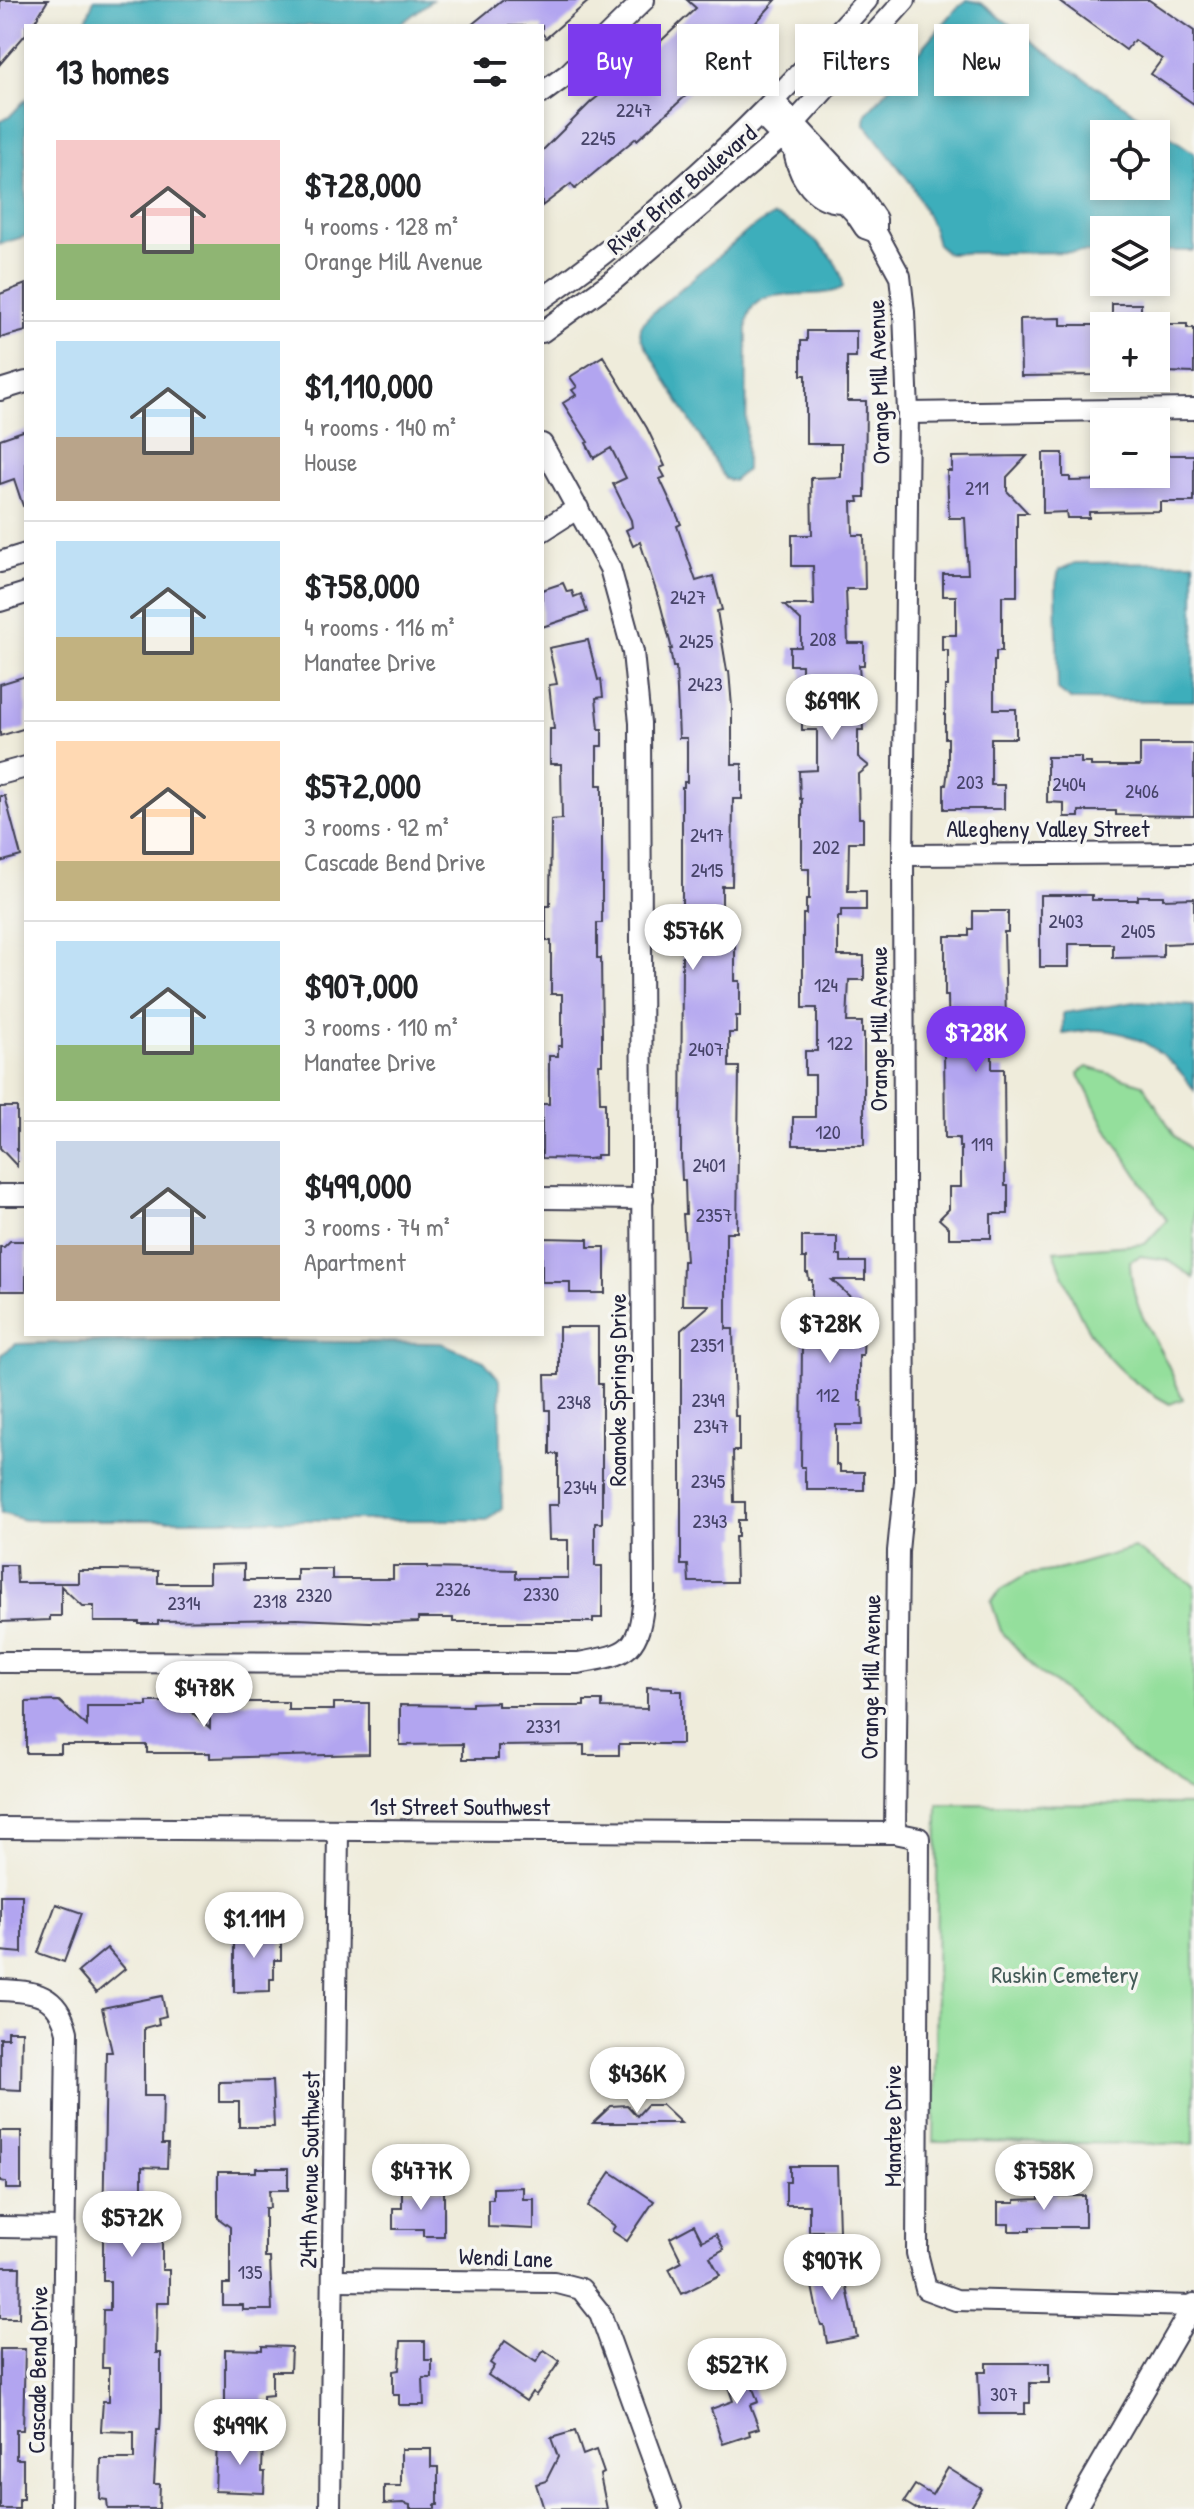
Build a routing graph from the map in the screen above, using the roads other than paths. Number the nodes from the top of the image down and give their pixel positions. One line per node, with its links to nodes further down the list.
1 (644, 0): 4 (street)
2 (867, 0): 5 (street, River Briar Boulevard)
3 (905, 0): 6 (street, River Briar Boulevard)
4 (544, 92)
5 (768, 108): 6 (street, Orange Mill Avenue); 7 (street, River Briar Boulevard)
6 (790, 136): 8 (street, River Briar Boulevard); 12 (street, Orange Mill Avenue)
7 (544, 297)
8 (544, 331)
9 (24, 383): 10 (street)
10 (0, 390)
11 (1194, 409): 12 (street)
12 (908, 413): 23 (street, Orange Mill Avenue)
13 (544, 448): 14 (street, Roanoke Springs Drive)
14 (578, 508): 15 (street); 27 (street, Roanoke Springs Drive)
15 (544, 530)
16 (24, 555): 17 (street)
17 (0, 562)
18 (24, 594): 19 (street)
19 (0, 601)
20 (24, 768): 21 (street)
21 (0, 774)
22 (1194, 853): 23 (street, Allegheny Valley Street)
23 (903, 855): 31 (street, Orange Mill Avenue)
24 (0, 1195): 25 (street)
25 (24, 1195)
26 (544, 1198): 27 (street)
27 (643, 1199): 28 (street, Roanoke Springs Drive)
28 (0, 1662)
29 (0, 1828): 30 (street, 1st Street Southwest)
30 (338, 1831): 31 (street, 1st Street Southwest); 36 (street, 24th Avenue Southwest)
31 (895, 1833): 32 (street, 1st Street Southwest)
32 (919, 1838): 37 (street, Manatee Drive)
33 (0, 1990): 35 (street, Cascade Bend Drive)
34 (0, 2227): 35 (street)
35 (64, 2228): 38 (street, Cascade Bend Drive)
36 (333, 2280): 39 (street, 24th Avenue Southwest); 40 (street, Wendi Lane)
37 (1193, 2305): 41 (street, Manatee Drive)
38 (61, 2509)
39 (330, 2509)
40 (671, 2509)
41 (1075, 2509)

